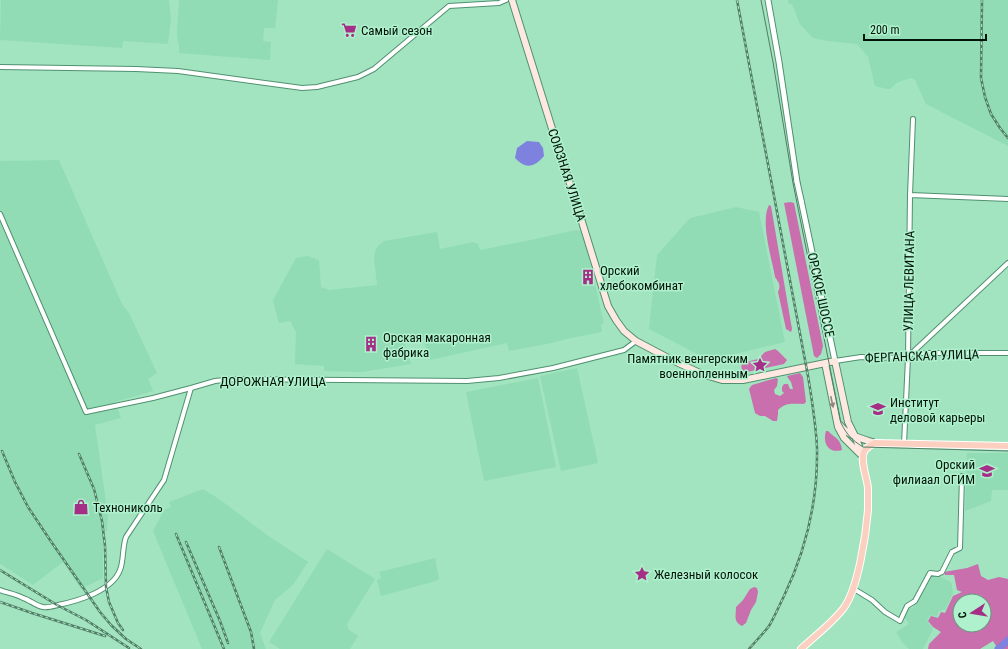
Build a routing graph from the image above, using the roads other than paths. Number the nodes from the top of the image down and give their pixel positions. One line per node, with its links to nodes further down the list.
1 (506, 0): 4 (street)
2 (512, 0): 10 (main road, СОЮЗНАЯ УЛИЦА, bridge)
3 (768, 0): 14 (street, ОРСКОЕ ШОССЕ, bridge)
4 (0, 67)
5 (912, 119): 6 (street, УЛИЦА ЛЕВИТАНА)
6 (910, 195): 7 (street); 13 (street, УЛИЦА ЛЕВИТАНА)
7 (1008, 199)
8 (0, 214): 16 (street, ДОРОЖНАЯ УЛИЦА)
9 (1008, 263): 11 (street)
10 (636, 340): 15 (main road, СОЮЗНАЯ УЛИЦА); 16 (street, ДОРОЖНАЯ УЛИЦА)
11 (912, 353): 12 (street, ФЕРГАНСКАЯ УЛИЦА); 13 (street, ФЕРГАНСКАЯ УЛИЦА)
12 (1008, 353)
13 (908, 358): 14 (street, ФЕРГАНСКАЯ УЛИЦА); 20 (street, УЛИЦА ЛЕВИТАНА)
14 (835, 361): 15 (main road, СОЮЗНАЯ УЛИЦА); 18 (main road, ОРСКОЕ ШОССЕ)
15 (824, 363): 17 (main road, one-way to 17)
16 (191, 388): 25 (street)
17 (836, 419): 18 (main road); 22 (main road)
18 (854, 436): 19 (main road); 22 (main road, ОРСКОЕ ШОССЕ)
19 (875, 443): 20 (main road); 22 (main road)
20 (904, 444): 21 (main road)
21 (1008, 446)
22 (863, 457): 24 (main road)
23 (962, 476): 24 (street)
24 (854, 589): 26 (main road)
25 (0, 590)
26 (801, 649)

